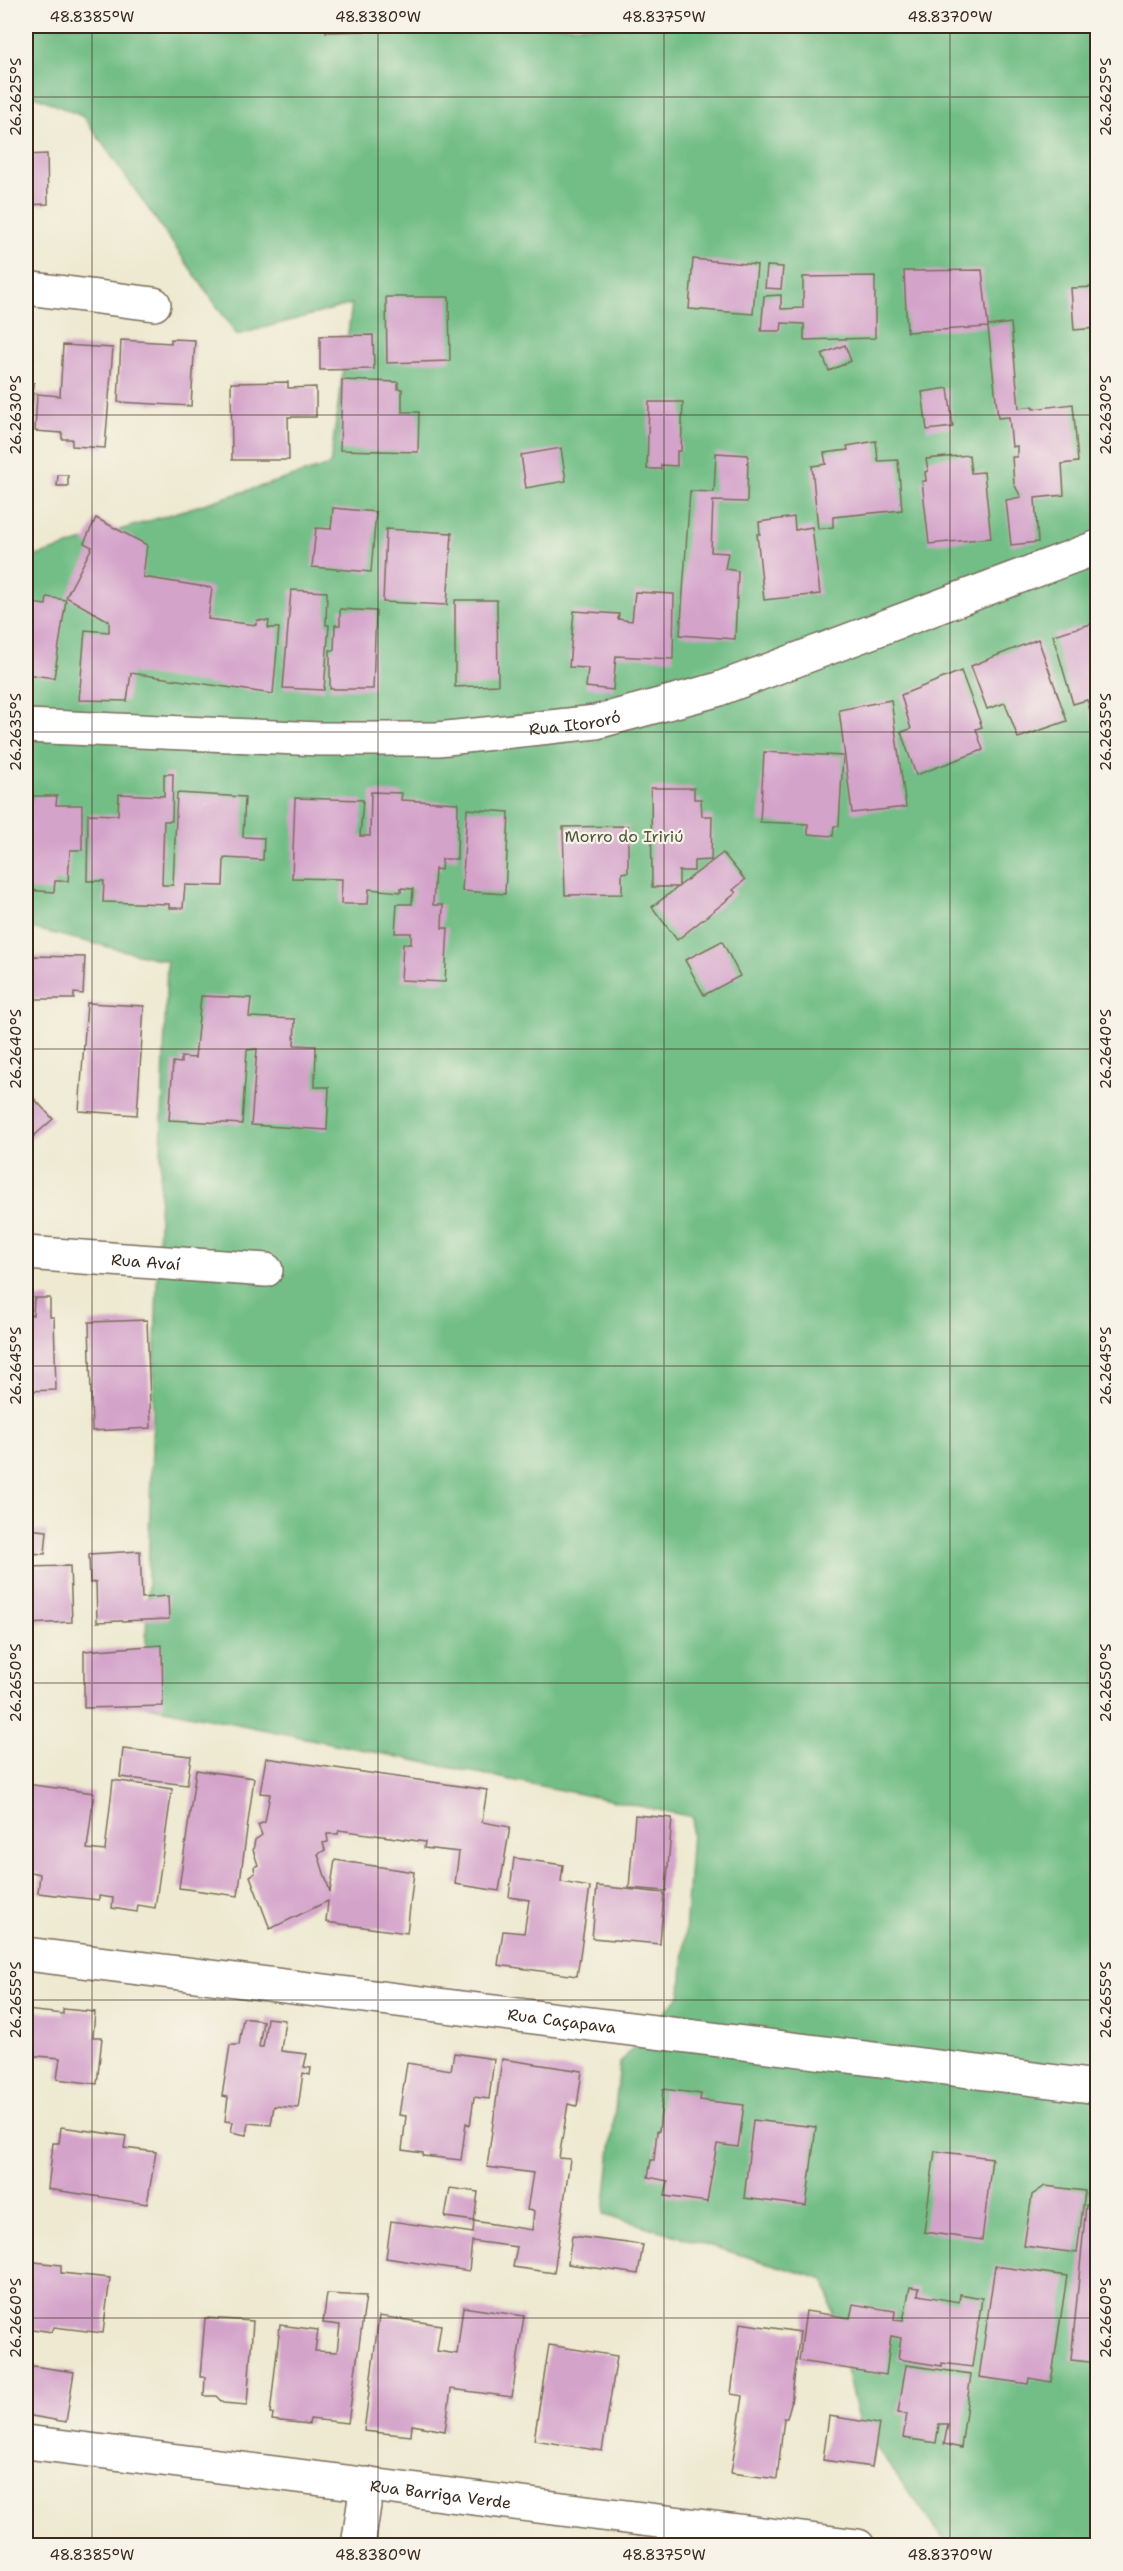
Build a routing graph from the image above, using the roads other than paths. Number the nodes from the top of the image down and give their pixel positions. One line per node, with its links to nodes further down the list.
1 (26, 288): 2 (street)
2 (154, 304)
3 (1098, 547): 4 (street, Rua Itororó)
4 (26, 726)
5 (26, 1253): 6 (street, Rua Avaí)
6 (266, 1270)
7 (26, 1954): 8 (street, Rua Caçapava)
8 (1098, 2087)
9 (26, 2442): 10 (street, Rua Barriga Verde)
10 (367, 2484): 11 (street); 12 (street, Rua Barriga Verde)
11 (358, 2546)
12 (858, 2546)

